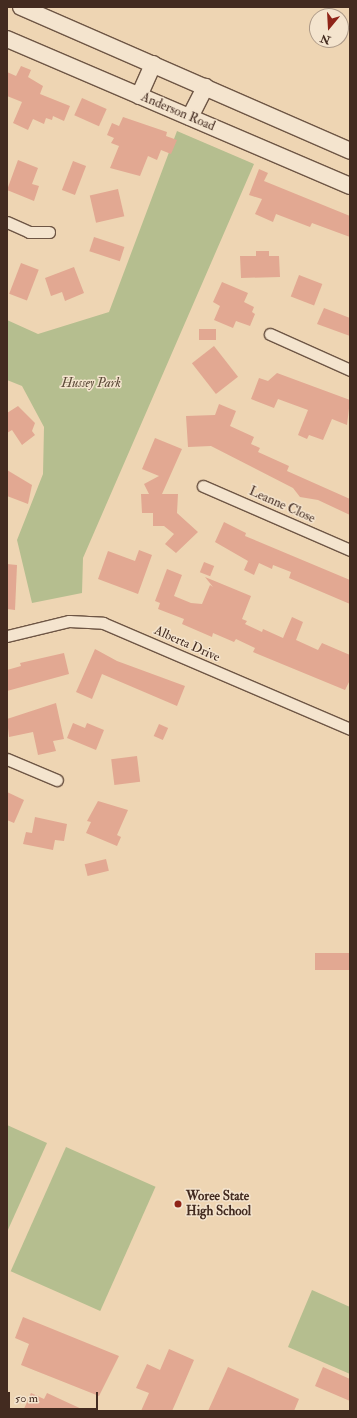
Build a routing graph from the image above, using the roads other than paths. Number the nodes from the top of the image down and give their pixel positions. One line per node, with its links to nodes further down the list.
1 (21, 7): 3 (street)
2 (7, 38): 5 (street, Anderson Road)
3 (153, 64): 4 (street); 5 (street)
4 (205, 87): 6 (street); 7 (street)
5 (139, 96): 6 (street, Anderson Road)
6 (190, 117): 8 (street, Anderson Road)
7 (350, 151)
8 (350, 186)
9 (7, 222): 10 (street)
10 (49, 232)
11 (270, 334): 12 (street)
12 (350, 370)
13 (203, 486): 14 (street, Leanne Close)
14 (350, 550)
15 (7, 636): 16 (street, Alberta Drive)
16 (350, 729)
17 (7, 759): 18 (street)
18 (57, 780)

